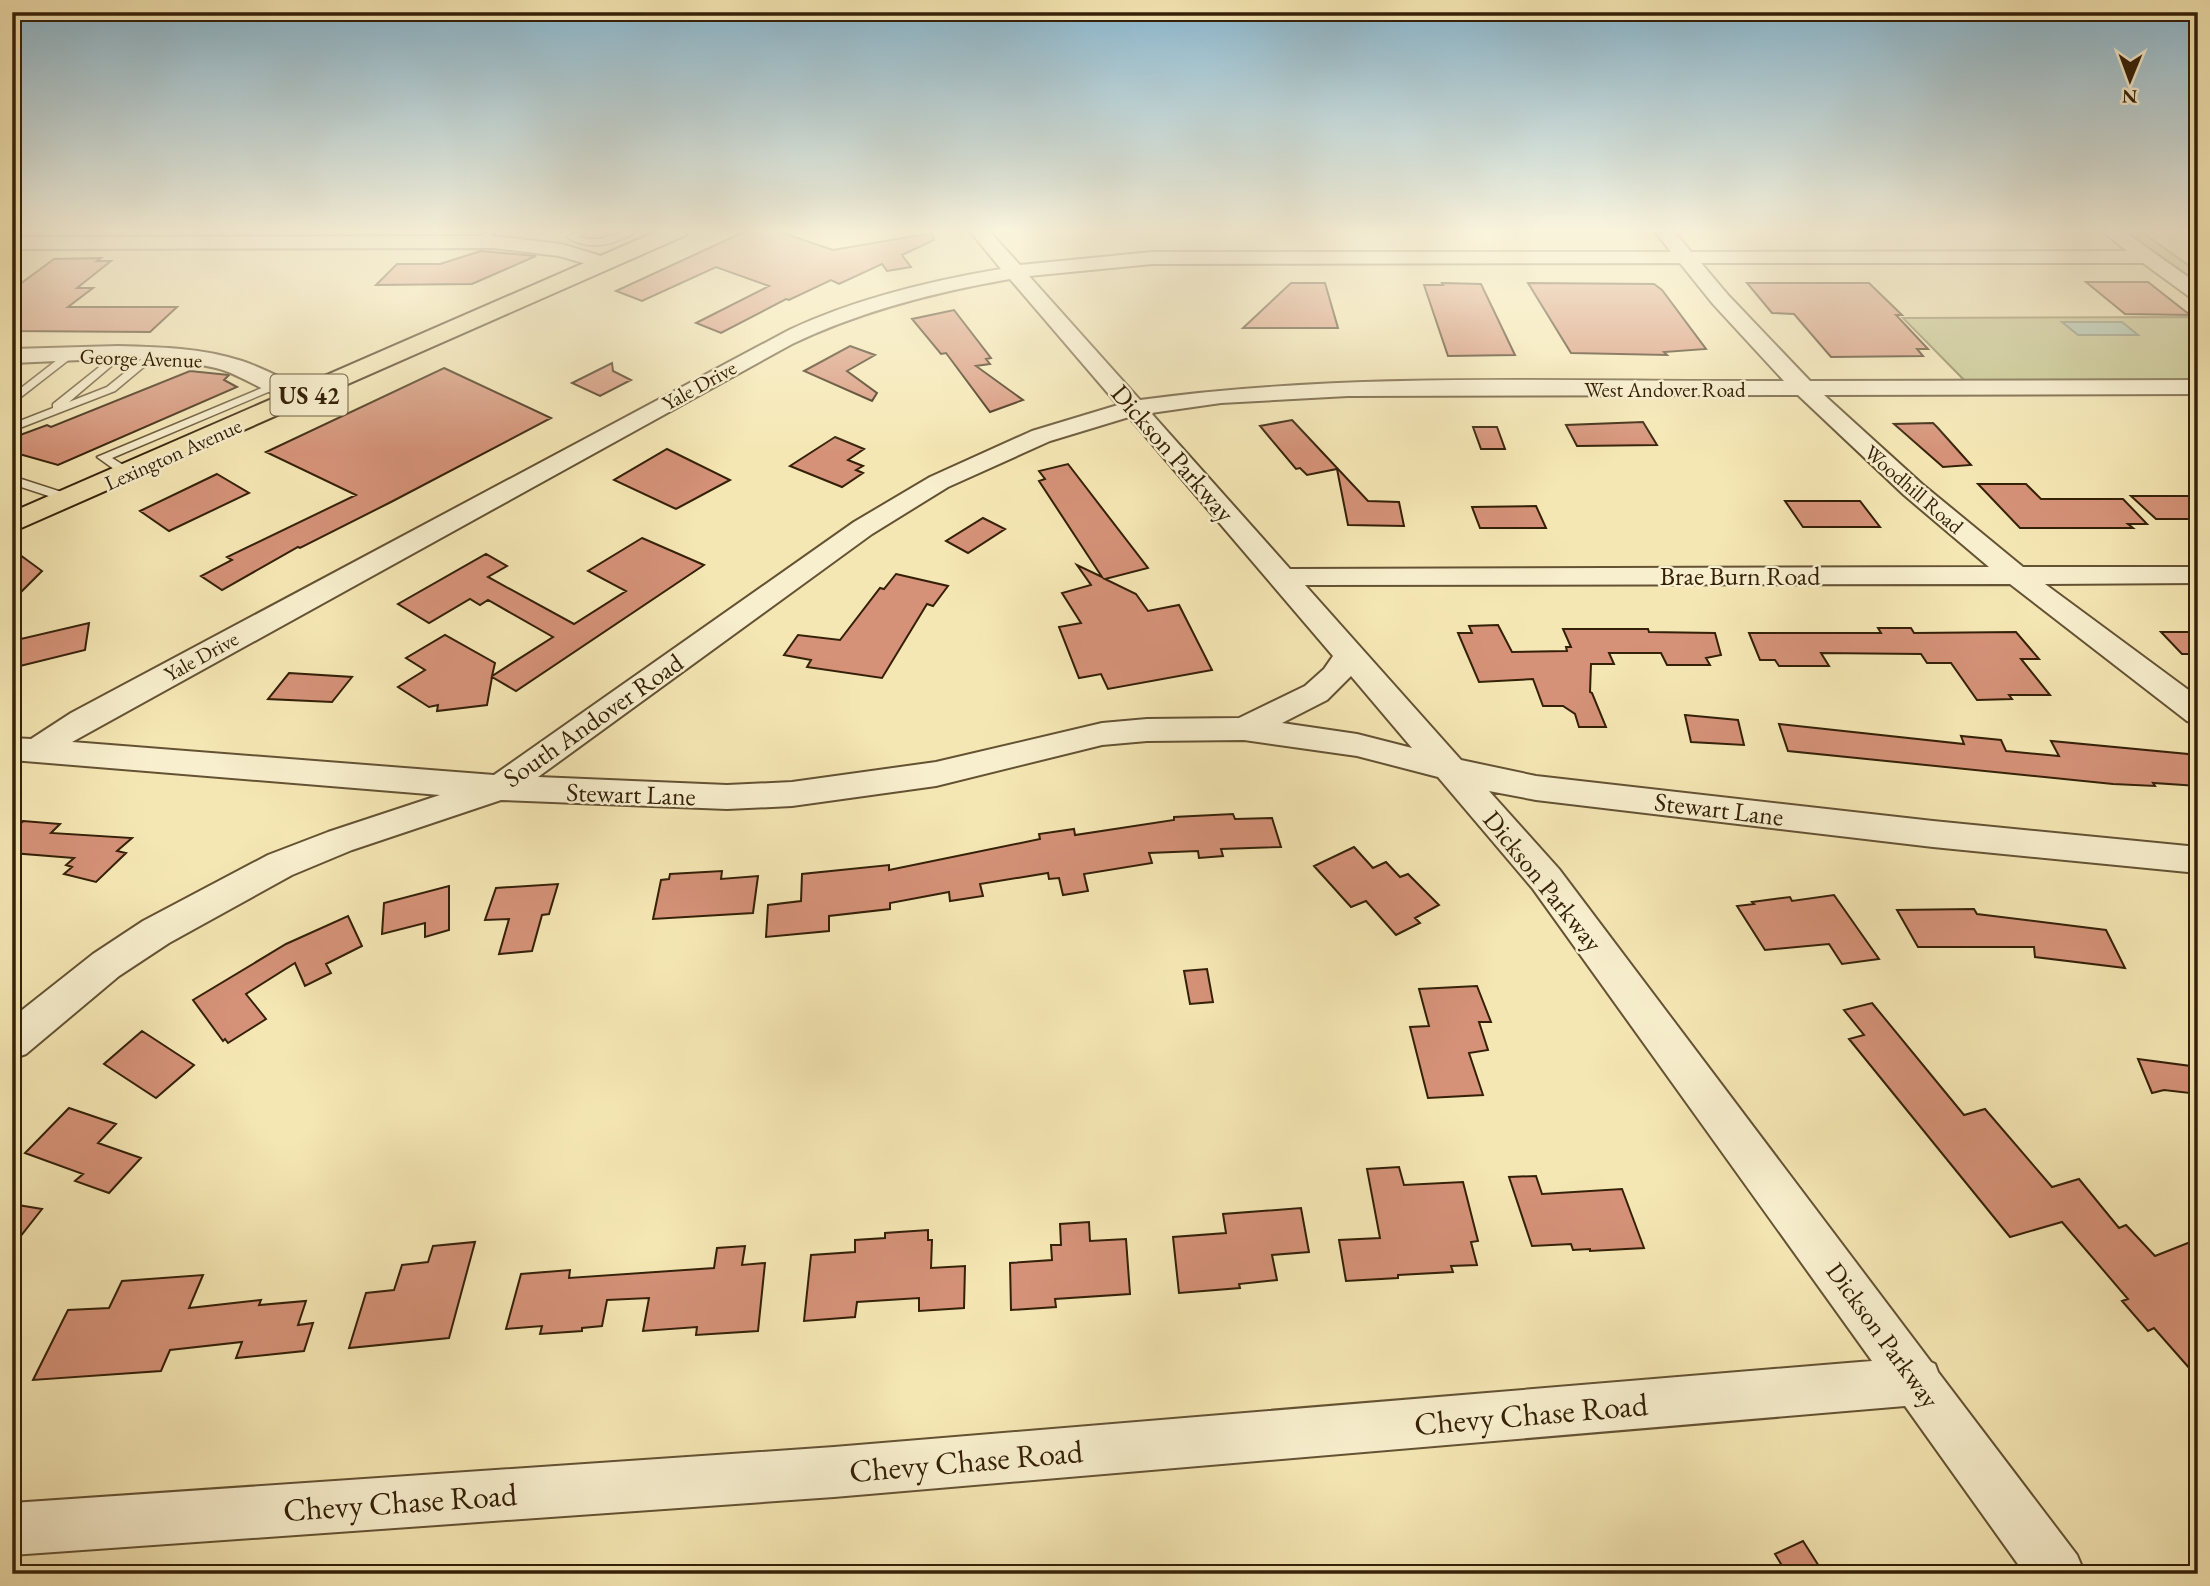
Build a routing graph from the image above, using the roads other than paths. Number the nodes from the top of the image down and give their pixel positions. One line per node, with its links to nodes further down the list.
1 (512, 304): 12 (main road, Lexington Avenue / US 42)
2 (876, 304): 27 (street, Yale Drive)
3 (1042, 304): 14 (street, Dickson Parkway)
4 (1723, 304): 11 (street, Woodhill Road)
5 (70, 355): 6 (street, George Avenue); 8 (street, George Avenue); 13 (lane)
6 (118, 355): 7 (street, George Avenue); 15 (lane)
7 (153, 355): 9 (street, George Avenue); 15 (lane)
8 (12, 356)
9 (276, 384): 12 (street, George Avenue); 17 (lane)
10 (2198, 387): 11 (street, West Andover Road)
11 (1802, 389): 14 (street, West Andover Road); 21 (street, Woodhill Road)
12 (303, 397): 17 (main road, Lexington Avenue / US 42)
13 (12, 401)
14 (1134, 408): 23 (street, Dickson Parkway); 29 (street, South Andover Road)
15 (47, 415): 16 (lane)
16 (12, 428)
17 (129, 474): 19 (main road, Lexington Avenue / US 42)
18 (12, 480): 19 (lane)
19 (69, 499): 20 (main road, Lexington Avenue / US 42)
20 (12, 523)
21 (2015, 574): 22 (street, Brae Burn Road); 23 (street, Brae Burn Road); 25 (street, Woodhill Road)
22 (2198, 575)
23 (1282, 578): 24 (street, Dickson Parkway)
24 (1349, 655): 26 (street, Stewart Lane); 28 (street, Dickson Parkway)
25 (2198, 713)
26 (1244, 729): 28 (street, Stewart Lane); 29 (street, Stewart Lane)
27 (24, 750): 29 (street, Stewart Lane)
28 (1453, 770): 30 (street, Stewart Lane); 32 (street, Dickson Parkway)
29 (500, 788): 31 (street, South Andover Road)
30 (2198, 860)
31 (12, 1042)
32 (1918, 1381): 33 (street, Chevy Chase Road); 34 (street, Dickson Parkway)
33 (12, 1529)
34 (2058, 1574)

